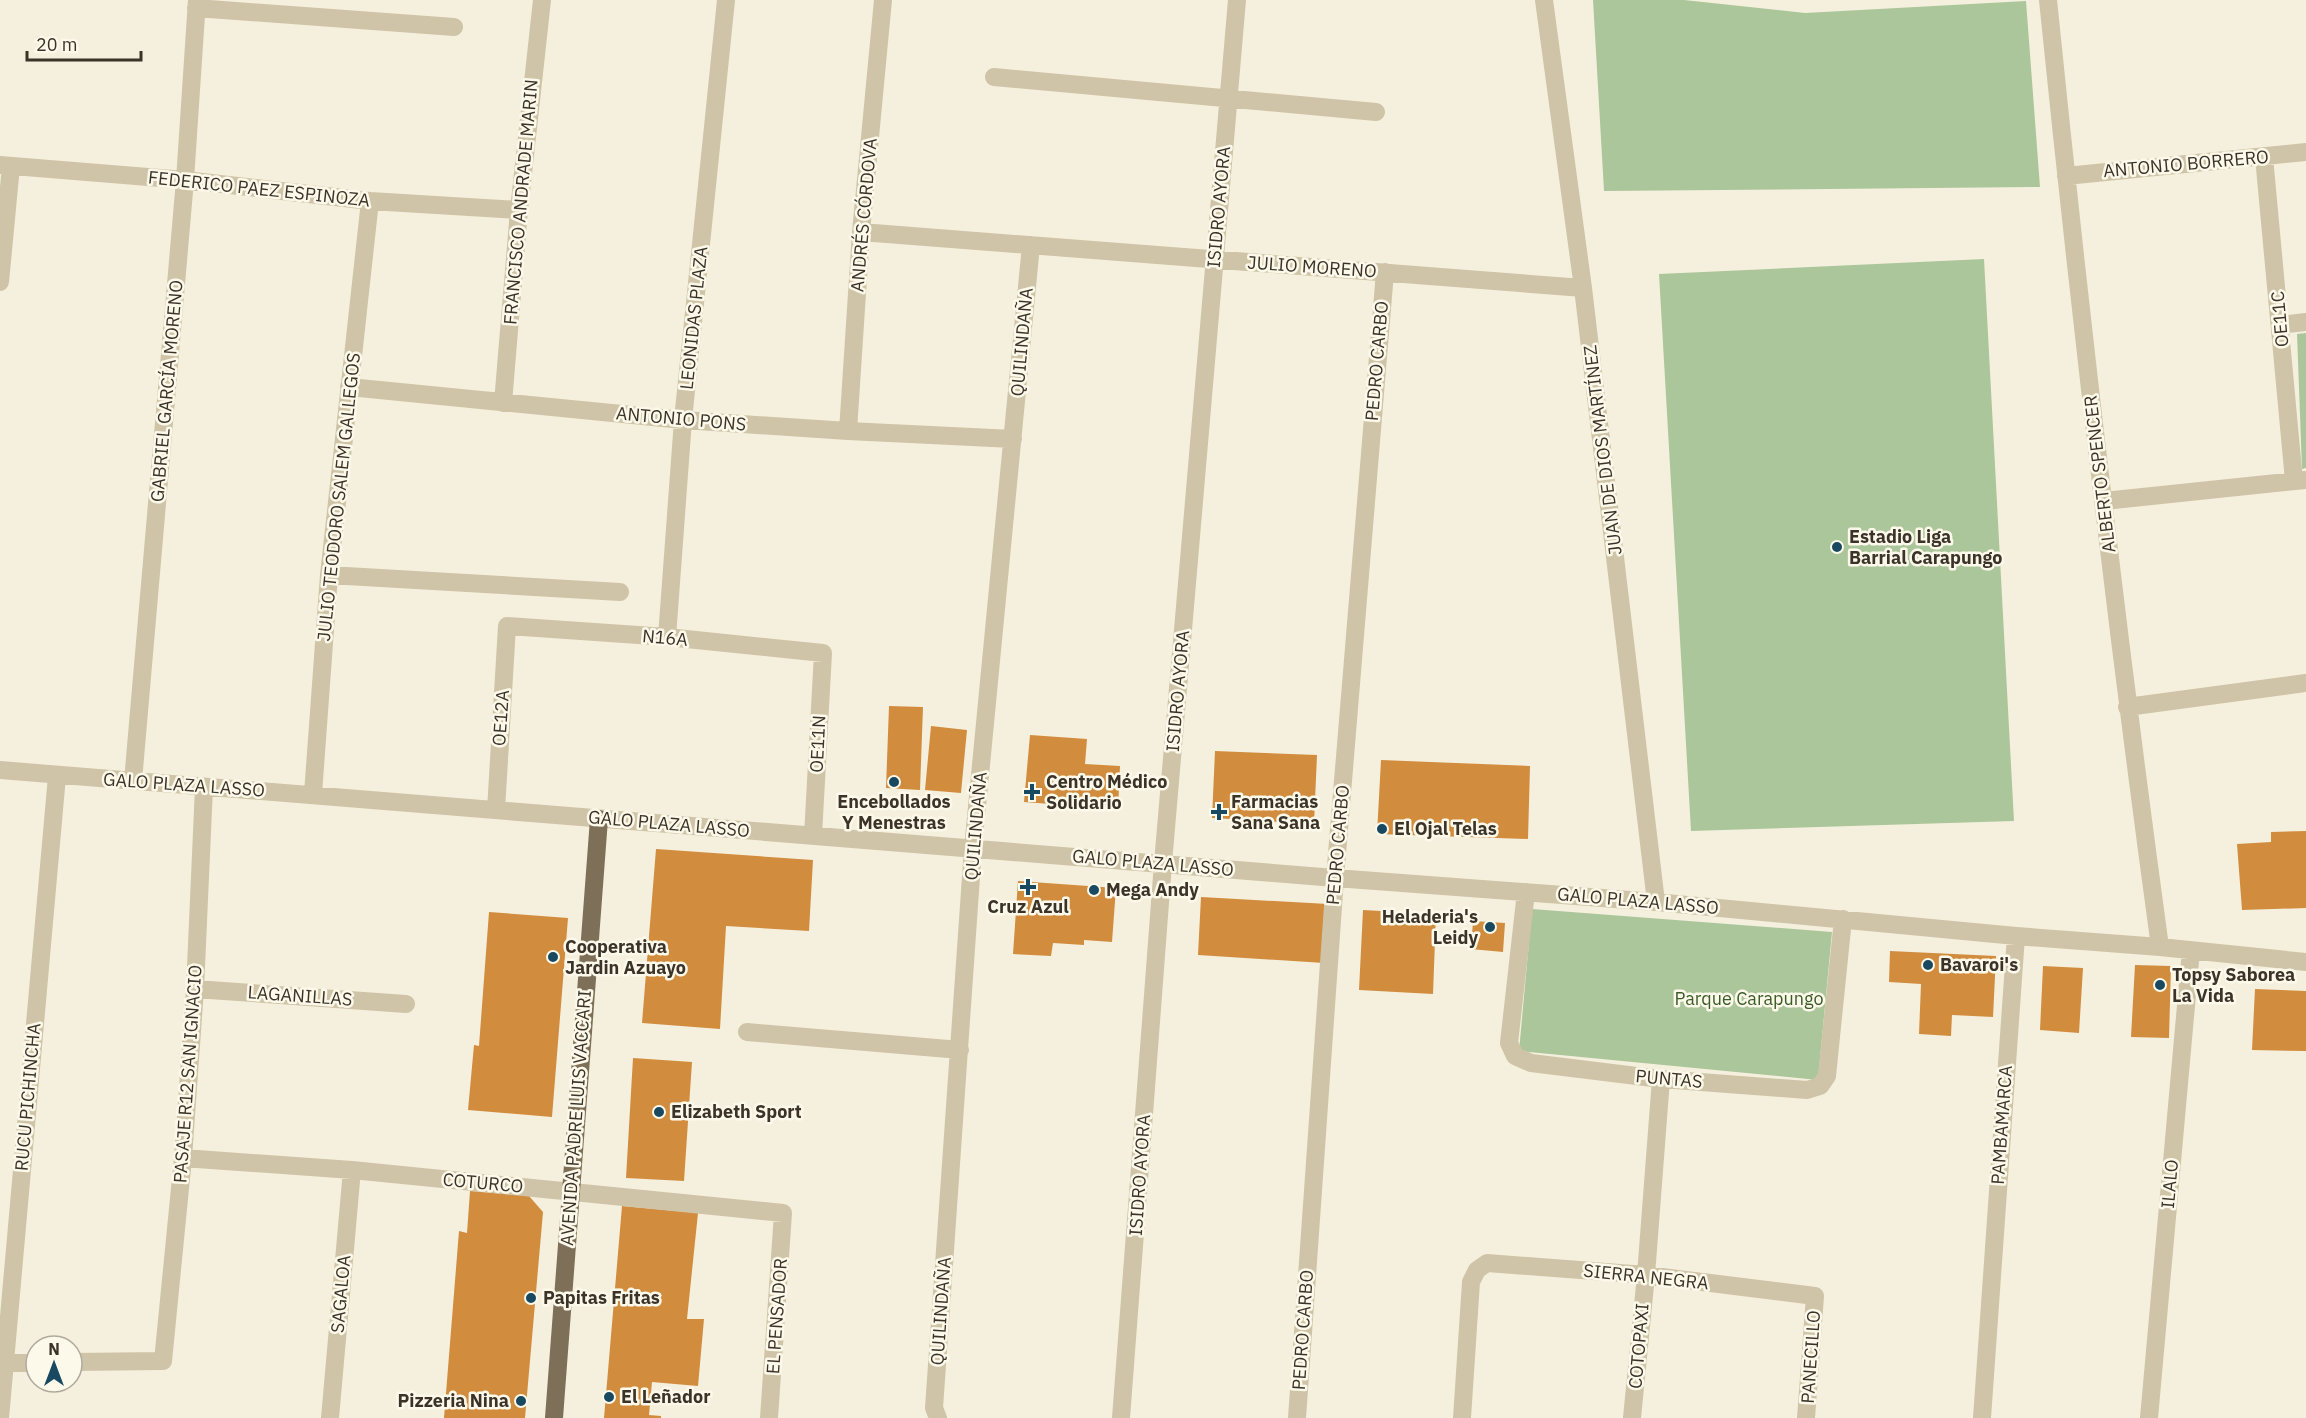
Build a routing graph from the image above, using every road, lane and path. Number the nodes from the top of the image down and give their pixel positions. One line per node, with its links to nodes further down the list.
1 (542, 0): 18 (street, FRANCISCO ANDRADE MARIN)
2 (726, 0): 29 (street, LEONIDAS PLAZA)
3 (883, 0): 19 (street, ANDRÉS CÓRDOVA)
4 (1237, 0): 10 (street, ISIDRO AYORA)
5 (1544, 0): 24 (street, JUAN DE DIOS MARTÍNEZ)
6 (2049, 0): 15 (street, ALBERTO SPENCER)
7 (196, 4): 8 (street); 16 (street, GABRIEL GARCÍA MORENO)
8 (454, 27)
9 (994, 77): 10 (street)
10 (1229, 100): 11 (street); 21 (street, ISIDRO AYORA)
11 (1376, 112)
12 (2306, 152): 13 (street, ANTONIO BORRERO)
13 (2264, 157): 15 (street, ANTONIO BORRERO); 26 (street, OE11C)
14 (6, 166): 16 (street, FEDERICO PAEZ ESPINOZA); 23 (street)
15 (2066, 176): 33 (street, ALBERTO SPENCER)
16 (185, 180): 17 (street, FEDERICO PAEZ ESPINOZA); 43 (street, GABRIEL GARCÍA MORENO)
17 (370, 201): 18 (street, FEDERICO PAEZ ESPINOZA); 27 (street, JULIO TEODORO SALEM GALLEGOS)
18 (519, 210): 28 (street, FRANCISCO ANDRADE MARIN)
19 (861, 232): 20 (street, JULIO MORENO); 30 (street, ANDRÉS CÓRDOVA)
20 (1031, 245): 21 (street, JULIO MORENO); 31 (street, QUILINDAÑA)
21 (1214, 259): 22 (street, JULIO MORENO); 50 (street, ISIDRO AYORA)
22 (1384, 272): 24 (street, JULIO MORENO); 51 (street, PEDRO CARBO)
23 (0, 282)
24 (1583, 288): 53 (street, JUAN DE DIOS MARTÍNEZ)
25 (2306, 322): 26 (street)
26 (2280, 325): 32 (street, OE11C)
27 (349, 387): 28 (street, ANTONIO PONS); 34 (street, JULIO TEODORO SALEM GALLEGOS)
28 (503, 403): 29 (street, ANTONIO PONS)
29 (683, 420): 30 (street, ANTONIO PONS); 37 (street, LEONIDAS PLAZA)
30 (848, 431): 31 (street, ANTONIO PONS)
31 (1013, 439): 49 (street, QUILINDAÑA)
32 (2300, 481): 33 (street)
33 (2104, 501): 40 (street, ALBERTO SPENCER)
34 (329, 575): 35 (street); 45 (street, JULIO TEODORO SALEM GALLEGOS)
35 (620, 592)
36 (507, 626): 37 (street, N16A); 46 (street, OE12A)
37 (667, 637): 38 (street, N16A)
38 (823, 653): 48 (street, OE11N)
39 (2306, 683): 40 (street)
40 (2127, 707): 56 (street, ALBERTO SPENCER)
41 (0, 770): 42 (street, GALO PLAZA LASSO)
42 (57, 776): 43 (street, GALO PLAZA LASSO); 71 (street, RUCU PICHINCHA)
43 (133, 782): 44 (street, GALO PLAZA LASSO)
44 (204, 787): 45 (street, GALO PLAZA LASSO); 59 (street, PASAJE R12 SAN IGNACIO)
45 (313, 794): 46 (street, GALO PLAZA LASSO)
46 (496, 810): 47 (street, GALO PLAZA LASSO)
47 (599, 819): 48 (street, GALO PLAZA LASSO); 66 (main road, AVENIDA PADRE LUIS VACCARI)
48 (813, 836): 49 (street, GALO PLAZA LASSO)
49 (973, 848): 50 (street, GALO PLAZA LASSO); 62 (street, QUILINDAÑA)
50 (1163, 863): 51 (street, GALO PLAZA LASSO); 78 (street, ISIDRO AYORA)
51 (1335, 878): 52 (street, GALO PLAZA LASSO); 79 (street, PEDRO CARBO)
52 (1526, 892): 53 (street, GALO PLAZA LASSO); 63 (street, PUNTAS)
53 (1656, 902): 54 (street, GALO PLAZA LASSO)
54 (1843, 919): 55 (street, GALO PLAZA LASSO); 63 (street, PUNTAS)
55 (2016, 936): 56 (street, GALO PLAZA LASSO); 83 (street, PAMBAMARCA)
56 (2160, 947): 57 (street, GALO PLAZA LASSO)
57 (2191, 950): 58 (street, GALO PLAZA LASSO); 84 (street, ILALO)
58 (2306, 963)
59 (195, 989): 60 (street, LAGANILLAS); 64 (street, PASAJE R12 SAN IGNACIO)
60 (406, 1004)
61 (747, 1032): 62 (street)
62 (960, 1050): 73 (street, QUILINDAÑA)
63 (1661, 1079): 68 (street, COTOPAXI)
64 (183, 1158): 65 (street, COTURCO); 70 (street, PASAJE R12 SAN IGNACIO)
65 (352, 1170): 66 (street, COTURCO); 75 (street, SAGALOA)
66 (570, 1191): 67 (street, COTURCO); 76 (main road, AVENIDA PADRE LUIS VACCARI)
67 (783, 1213): 77 (street, EL PENSADOR)
68 (1646, 1275): 69 (street, SIERRA NEGRA); 80 (street, SIERRA NEGRA); 81 (street, COTOPAXI)
69 (1815, 1296): 82 (street, PANECILLO)
70 (84, 1362)
71 (2, 1363): 72 (street); 74 (street, RUCU PICHINCHA)
72 (24, 1363)
73 (936, 1413)
74 (0, 1418)
75 (330, 1418)
76 (554, 1418)
77 (769, 1418)
78 (1121, 1418)
79 (1297, 1418)
80 (1462, 1418)
81 (1632, 1418)
82 (1806, 1418)
83 (1982, 1418)
84 (2149, 1418)

